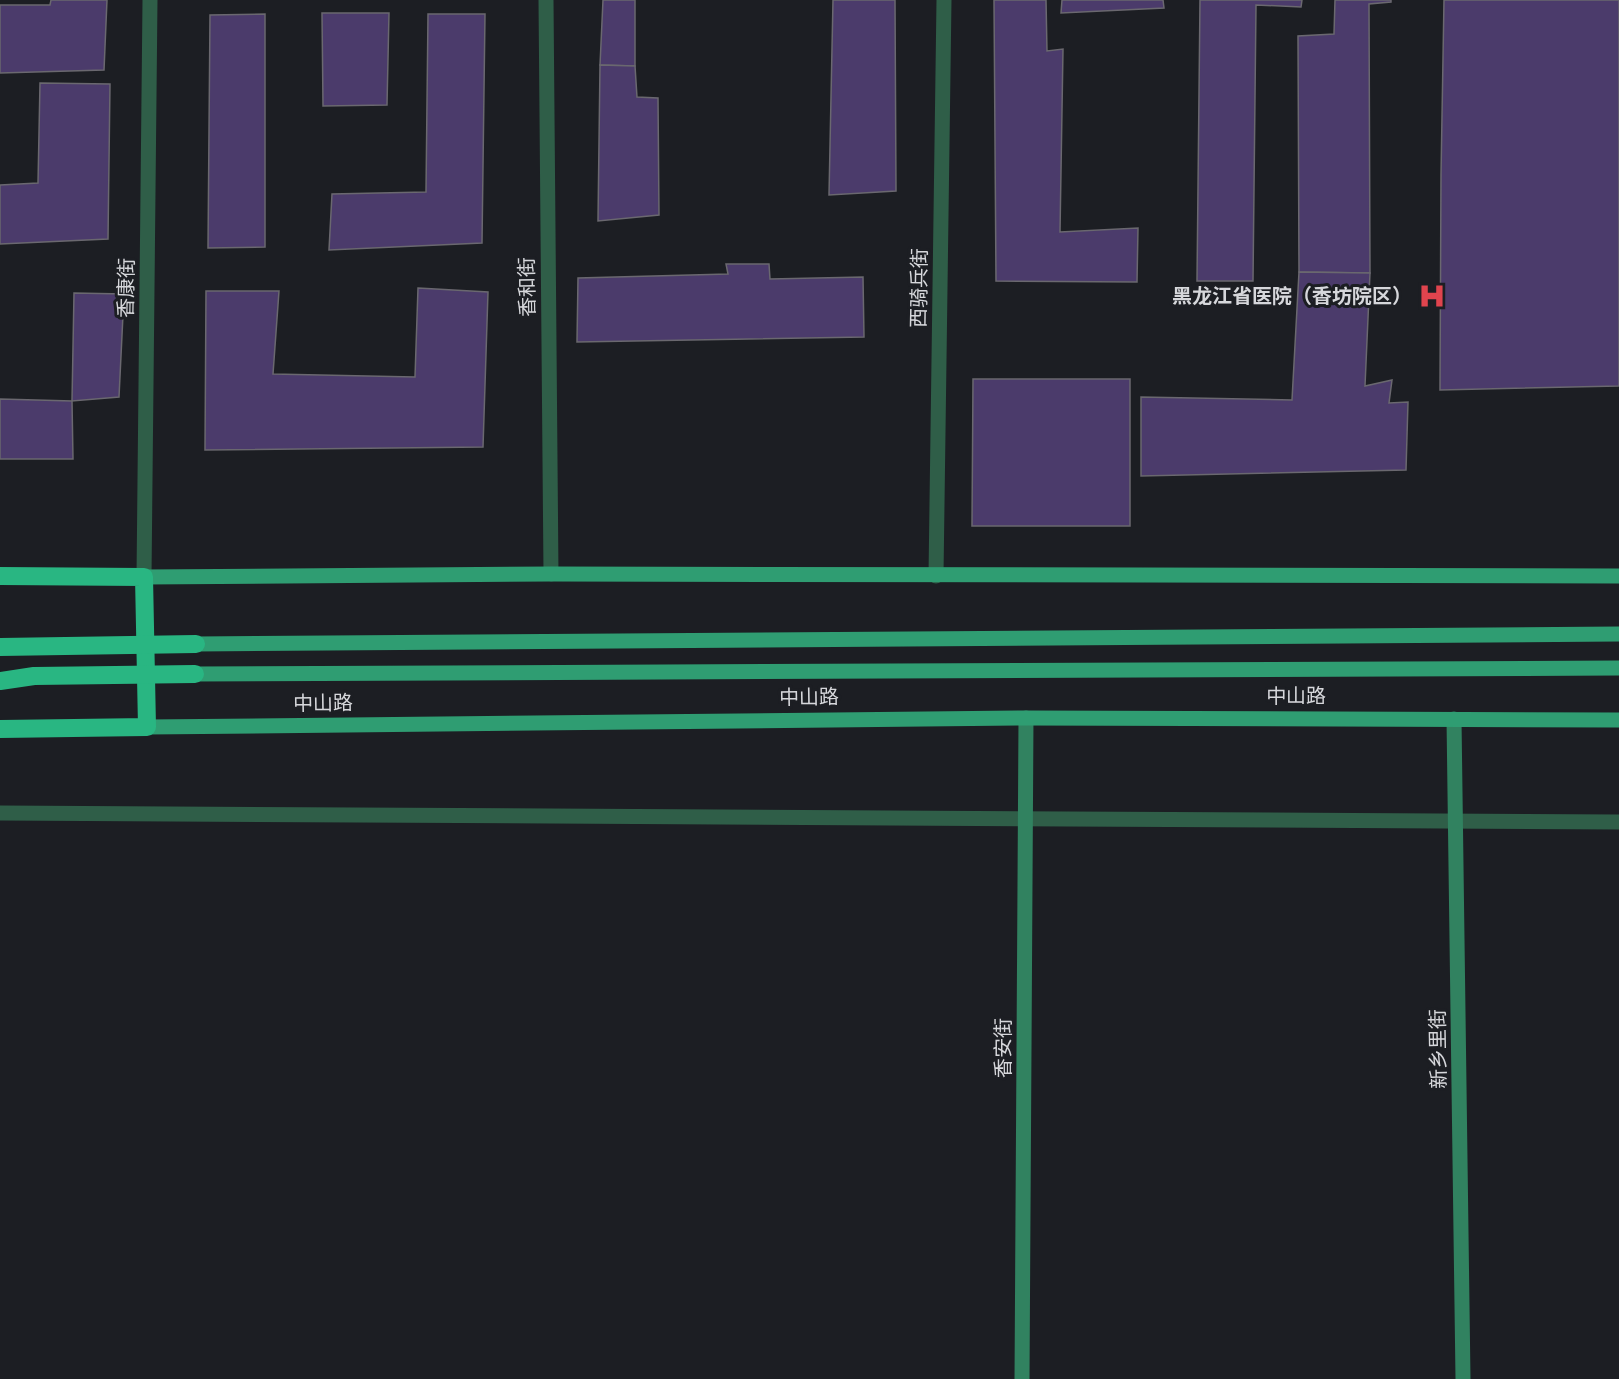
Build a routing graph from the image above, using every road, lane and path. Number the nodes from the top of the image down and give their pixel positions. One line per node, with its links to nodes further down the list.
1 (150, 0): 8 (street, 香康街)
2 (546, 0): 4 (street, 香和街)
3 (944, 0): 6 (street, 西骑兵街)
4 (551, 574): 6 (main road); 8 (main road)
5 (0, 576): 8 (highway)
6 (936, 576): 7 (main road)
7 (1619, 576)
8 (144, 577): 18 (highway)
9 (1619, 634): 10 (main road)
10 (195, 644): 11 (highway, bridge)
11 (0, 647)
12 (1619, 668): 13 (main road, 中山路)
13 (195, 674): 14 (highway, bridge)
14 (0, 681)
15 (1026, 718): 16 (main road, 中山路); 18 (main road, 中山路); 21 (street, 香安街)
16 (1454, 718): 17 (main road, 中山路); 22 (street, 新乡里街)
17 (1619, 720)
18 (147, 727): 19 (highway, 中山路)
19 (0, 729)
20 (0, 813): 21 (street)
21 (1026, 819): 22 (street); 24 (street, 香安街)
22 (1455, 821): 23 (street); 25 (street, 新乡里街)
23 (1619, 822)
24 (1022, 1379)
25 (1463, 1379)

